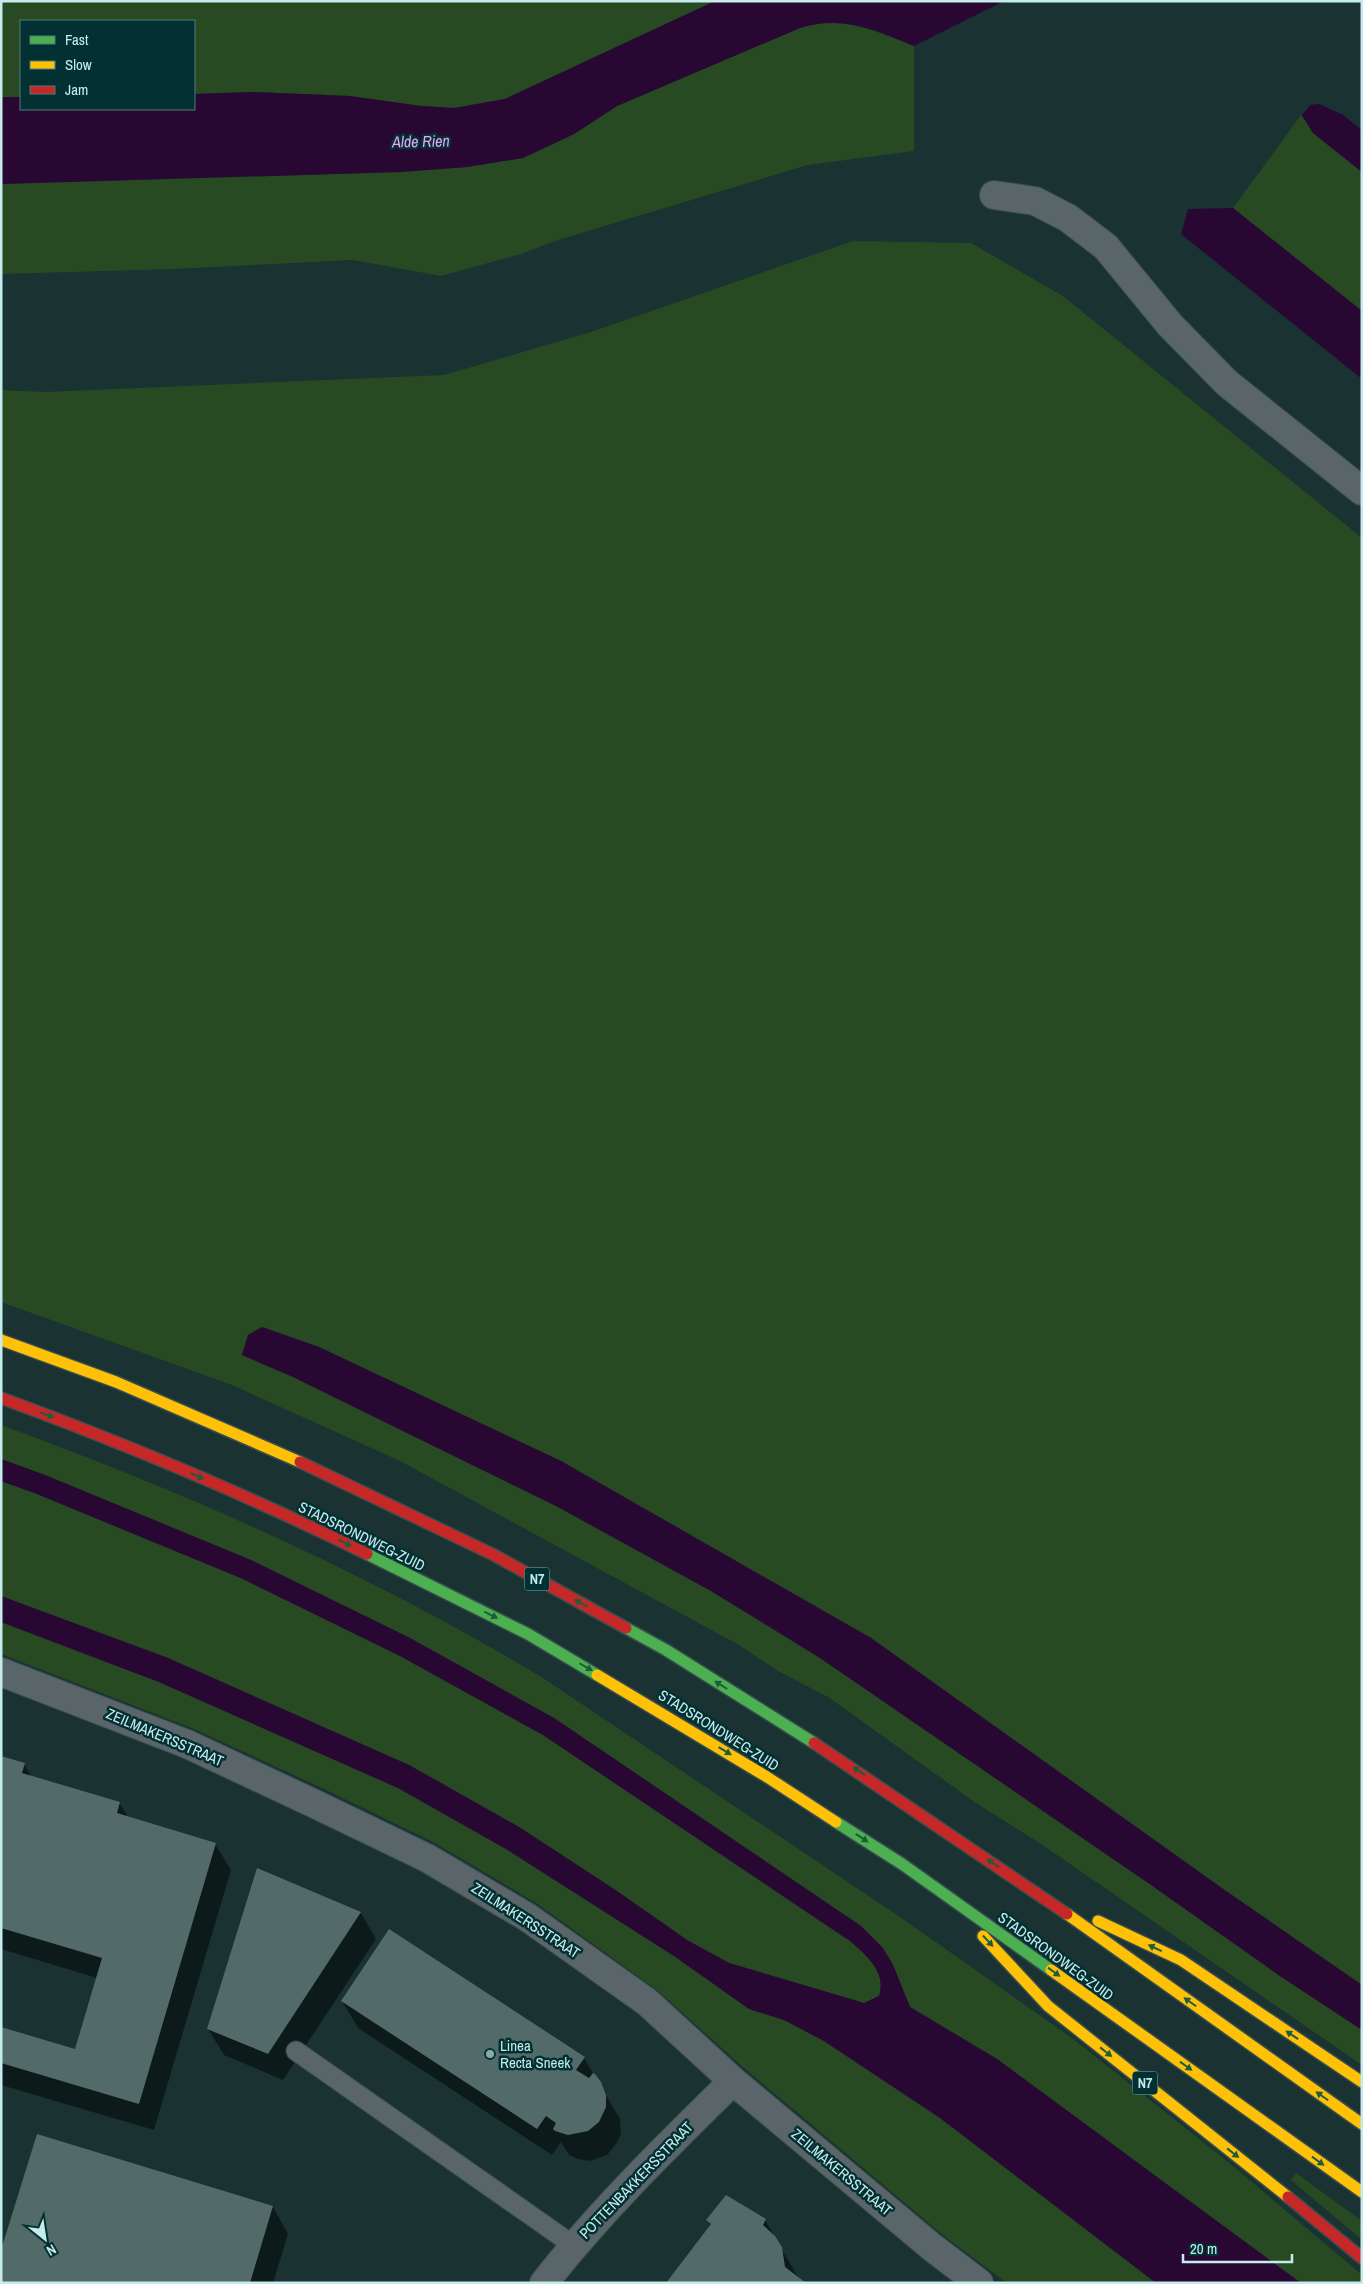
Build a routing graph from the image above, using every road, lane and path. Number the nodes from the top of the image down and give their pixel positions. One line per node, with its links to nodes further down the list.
1 (994, 195): 2 (street)
2 (1362, 492)
3 (1, 1340): 6 (highway, N7, one-way to 3)
4 (1, 1398): 7 (highway, STADSRONDWEG-ZUID / N7, one-way to 7)
5 (1, 1672): 9 (street, ZEILMAKERSSTRAAT)
6 (1033, 1890): 10 (highway, N7, one-way to 6); 11 (highway, N7, one-way to 6)
7 (943, 1893): 12 (highway, STADSRONDWEG-ZUID / N7, one-way to 12); 14 (highway, N7, one-way to 14)
8 (296, 2052): 13 (lane)
9 (734, 2081): 13 (street, POTTENBAKKERSSTRAAT); 16 (street, ZEILMAKERSSTRAAT)
10 (1362, 2082)
11 (1362, 2124)
12 (1362, 2192)
13 (573, 2245): 15 (street, POTTENBAKKERSSTRAAT)
14 (1362, 2258)
15 (544, 2283)
16 (979, 2283)

